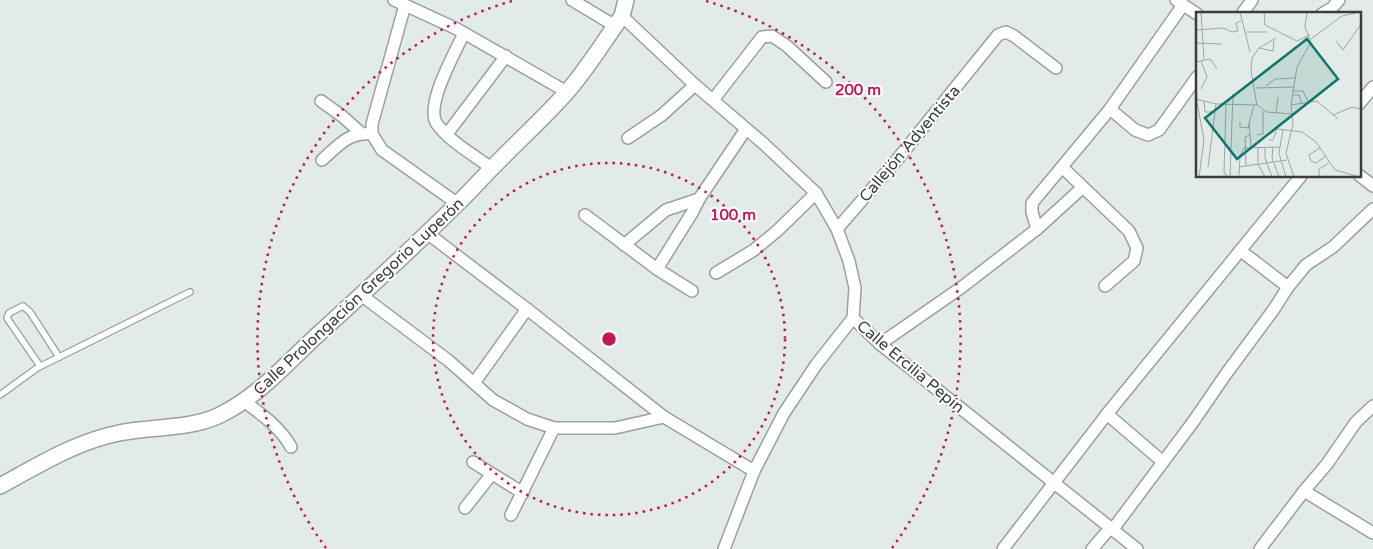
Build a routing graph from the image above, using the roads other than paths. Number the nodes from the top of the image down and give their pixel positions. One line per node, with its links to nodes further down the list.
1 (394, 0): 7 (street)
2 (572, 0): 11 (street, Calle Ercilia Pepín)
3 (626, 0): 11 (street)
4 (1252, 0): 8 (street)
5 (1339, 0): 9 (street)
6 (1180, 2): 10 (street); 23 (street)
7 (405, 5): 12 (street); 25 (street)
8 (1243, 12)
9 (1325, 12)
10 (1196, 13)
11 (619, 21): 17 (street, Calle Ercilia Pepín); 19 (street, Calle Prolongación Gregorio Luperón)
12 (464, 33): 13 (street); 26 (street)
13 (506, 56): 19 (street); 26 (street)
14 (1056, 68): 40 (street, Callejón Adventista)
15 (1196, 78): 23 (street)
16 (826, 82): 21 (street)
17 (695, 85): 21 (street, Calle Ercilia Pepín); 27 (street)
18 (1373, 87): 22 (street)
19 (567, 92): 30 (street, Calle Prolongación Gregorio Luperón)
20 (321, 100): 25 (street)
21 (713, 100): 24 (street, Calle Ercilia Pepín)
22 (1360, 103)
23 (1110, 109): 29 (street)
24 (746, 129): 35 (street, Calle Ercilia Pepín); 36 (street)
25 (367, 133): 28 (street); 37 (street)
26 (447, 134): 30 (street)
27 (628, 138)
28 (322, 160)
29 (1062, 167): 34 (street); 41 (street)
30 (491, 168): 37 (street, Calle Prolongación Gregorio Luperón)
31 (1360, 176): 33 (street)
32 (1299, 178): 44 (street)
33 (1373, 186)
34 (1082, 188): 41 (street); 47 (street)
35 (816, 193): 40 (street, Calle Ercilia Pepín); 46 (street)
36 (699, 199): 43 (street); 45 (street)
37 (458, 204): 42 (street, Calle Prolongación Gregorio Luperón)
38 (1373, 209): 48 (street)
39 (584, 215): 43 (street)
40 (837, 229): 53 (street, Calle Ercilia Pepín)
41 (1037, 229): 54 (street)
42 (427, 232): 51 (street, Calle Prolongación Gregorio Luperón); 52 (street)
43 (624, 245): 45 (street)
44 (1241, 251): 48 (street); 61 (street)
45 (657, 269): 49 (street)
46 (716, 273)
47 (1105, 286)
48 (1288, 286): 66 (street)
49 (692, 291)
50 (190, 292): 55 (lane)
51 (361, 295): 57 (street); 59 (street, Calle Prolongación Gregorio Luperón)
52 (527, 309): 57 (street); 62 (street)
53 (853, 318): 54 (street, Calle Ercilia Pepín); 67 (street)
54 (880, 344): 69 (street, Calle Ercilia Pepín)
55 (59, 357): 56 (lane); 56 (lane)
56 (40, 366): 58 (lane)
57 (474, 383): 63 (street)
58 (0, 395)
59 (244, 401): 64 (street); 70 (street, Calle Prolongación Gregorio Luperón)
60 (1373, 406): 71 (street)
61 (1107, 414): 66 (street); 69 (street)
62 (664, 417): 63 (street); 67 (street)
63 (554, 428): 72 (street)
64 (291, 448)
65 (472, 462): 68 (street)
66 (1163, 462): 75 (street)
67 (754, 471): 78 (street)
68 (491, 475): 72 (street); 73 (street)
69 (1055, 482): 75 (street, Calle Ercilia Pepín); 79 (street)
70 (0, 486)
71 (1304, 491): 76 (street); 77 (street)
72 (522, 492): 74 (street)
73 (465, 508)
74 (511, 515)
75 (1112, 528): 80 (street); 81 (street, Calle Ercilia Pepín)
76 (1373, 533)
77 (1264, 548)
78 (724, 549)
79 (1004, 549)
80 (1092, 549)
81 (1137, 549)

